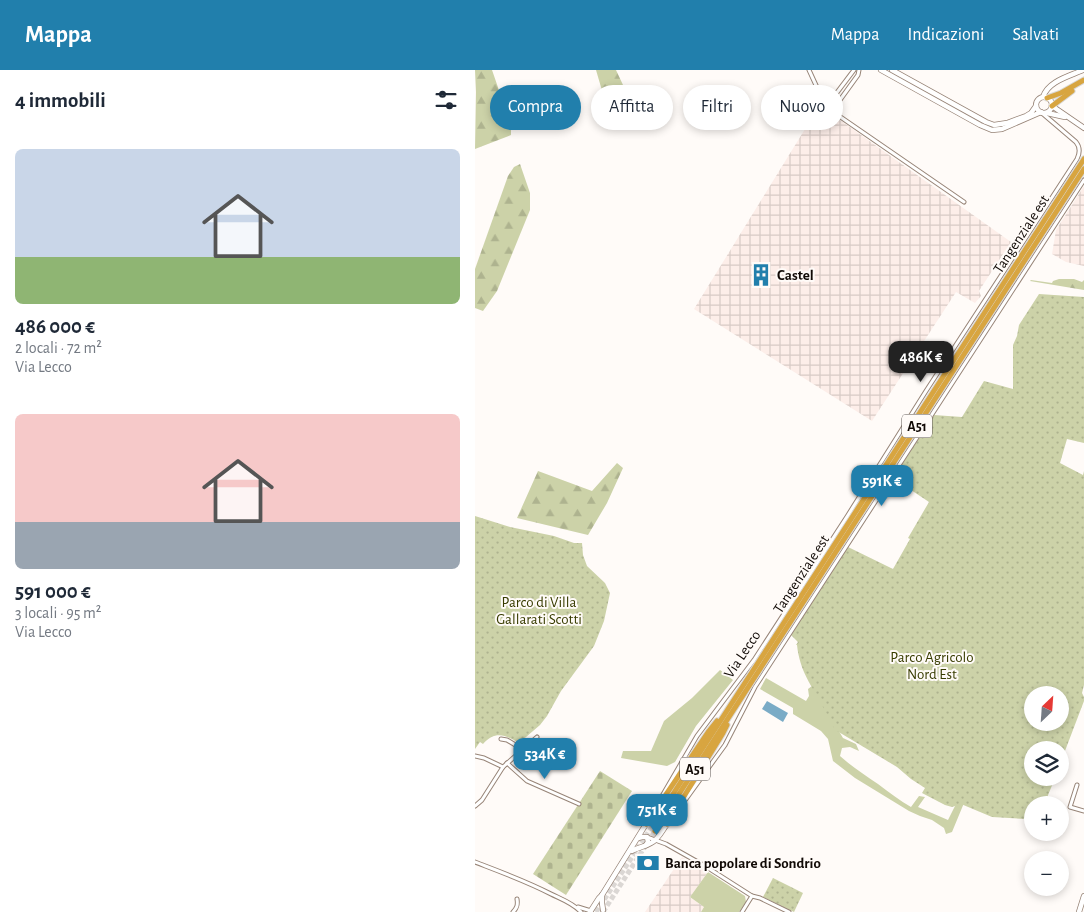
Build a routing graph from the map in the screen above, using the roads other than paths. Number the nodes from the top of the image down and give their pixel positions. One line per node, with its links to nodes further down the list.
1 (809, 70): 8 (street)
2 (854, 70): 9 (street)
3 (859, 70): 10 (street)
4 (881, 70): 14 (street)
5 (892, 70): 12 (street)
6 (1083, 70): 11 (street)
7 (1084, 81): 11 (highway); 13 (highway)
8 (816, 85)
9 (843, 85)
10 (843, 97)
11 (1045, 97): 12 (street); 13 (street)
12 (1036, 106): 14 (street)
13 (1052, 106): 14 (street); 16 (street)
14 (1043, 113): 16 (street); 33 (street, Via Lecco)
15 (843, 118): 21 (street)
16 (1071, 120): 17 (street)
17 (1084, 128)
18 (1084, 159): 22 (highway, Tangenziale est / A51)
19 (1084, 169): 22 (highway, Tangenziale est / A51)
20 (1084, 180): 35 (street, Via Lecco)
21 (964, 202)
22 (733, 706): 33 (highway); 34 (highway, Tangenziale est / A51); 35 (highway); 36 (highway, Tangenziale est / A51)
23 (537, 737): 25 (street)
24 (501, 739): 25 (street)
25 (522, 749): 27 (street)
26 (475, 756): 28 (street)
27 (507, 763): 28 (street); 30 (street)
28 (503, 767): 31 (street)
29 (1077, 785): 32 (street)
30 (579, 804)
31 (475, 806)
32 (1084, 811)
33 (646, 824): 38 (street, Via Lecco)
34 (653, 825)
35 (665, 827): 39 (street, Via Lecco); 41 (street)
36 (655, 831)
37 (647, 837): 38 (street); 39 (street); 42 (street)
38 (638, 838): 42 (street); 43 (street, Via Lecco)
39 (656, 840): 40 (street, Via Lecco); 41 (street)
40 (651, 844): 41 (street); 42 (street, Via Lecco)
41 (666, 844): 46 (street)
42 (644, 845): 43 (street, Via Lecco)
43 (627, 856): 45 (street, Via Lecco)
44 (475, 862): 49 (street)
45 (602, 895): 50 (street, Via Lecco); 51 (street)
46 (752, 896): 54 (street); 55 (street)
47 (1084, 896): 56 (street)
48 (517, 899): 52 (street)
49 (575, 906): 50 (street); 53 (street)
50 (591, 911): 51 (street)
51 (604, 911)
52 (513, 912)
53 (581, 912)
54 (742, 912)
55 (789, 912)
56 (1079, 912)

